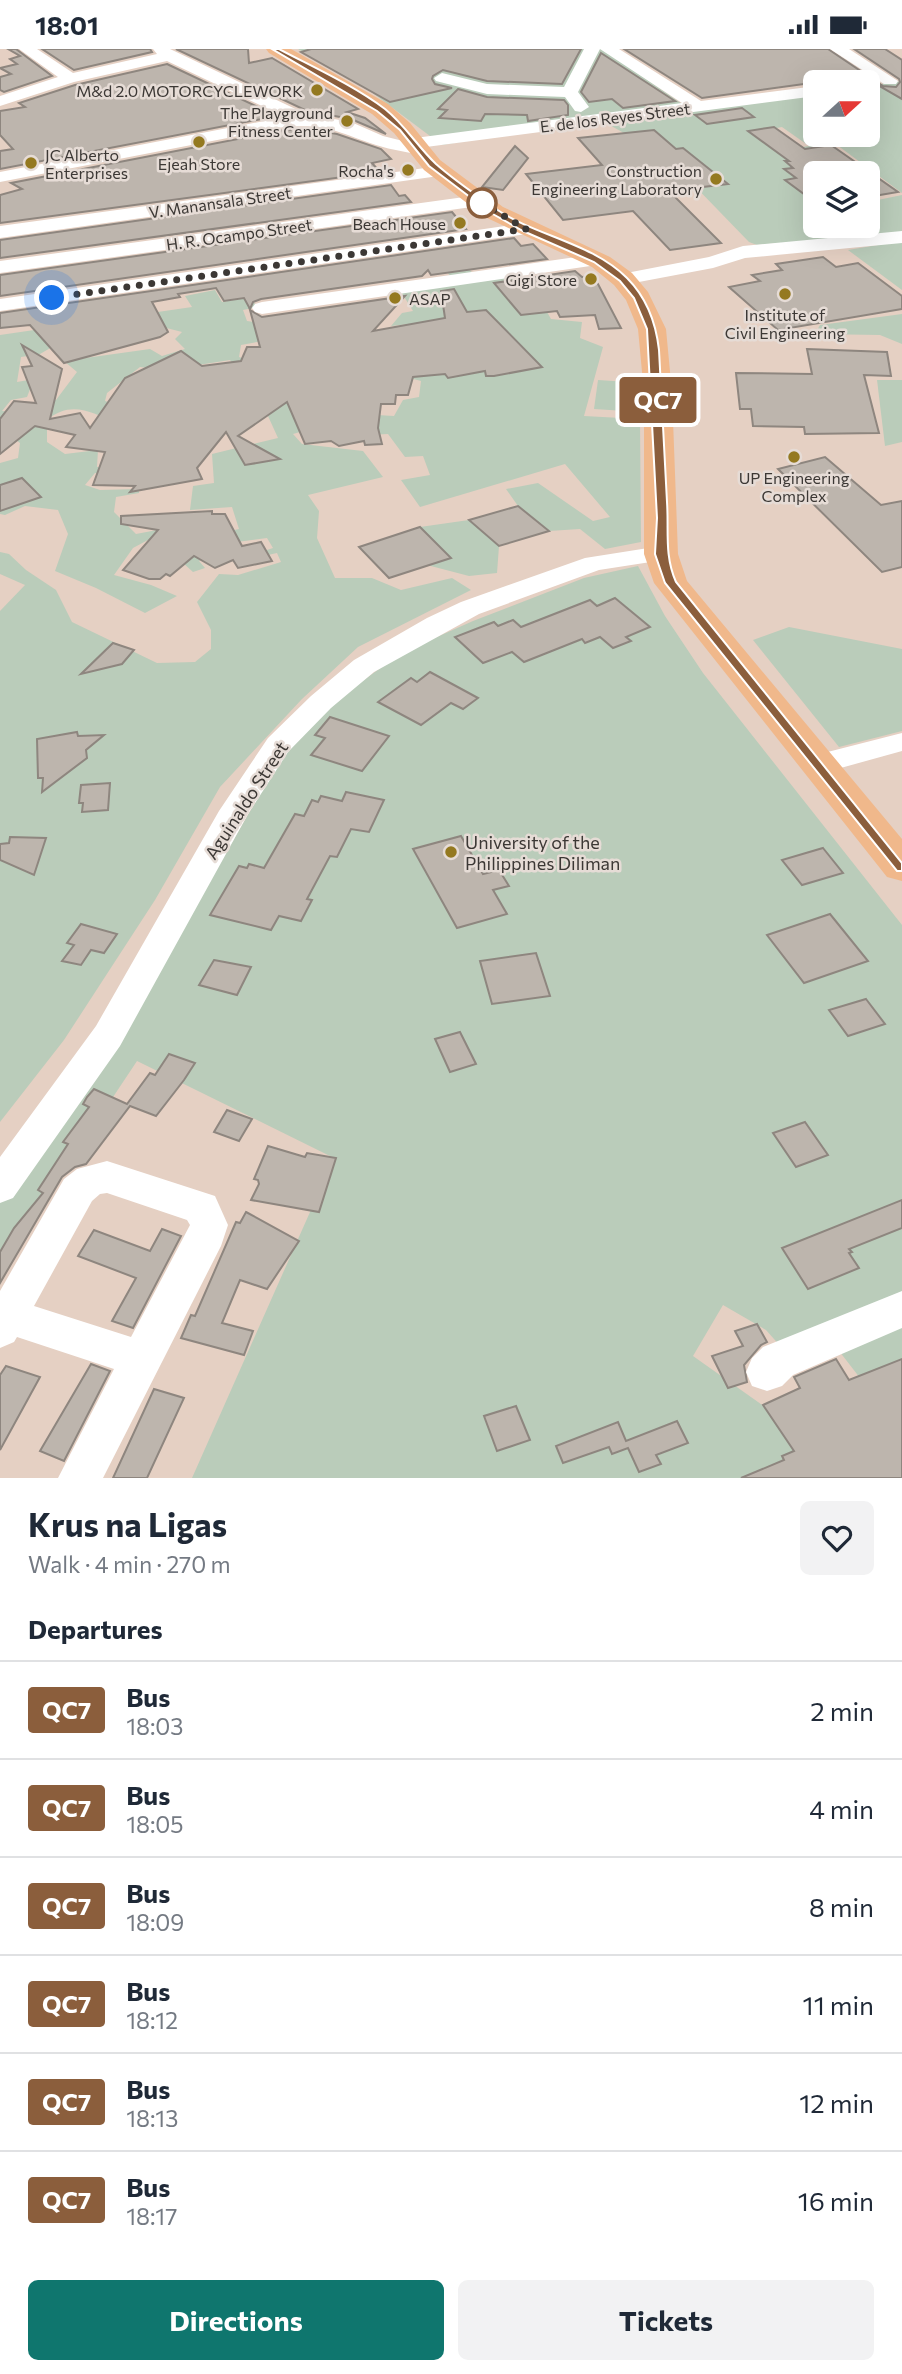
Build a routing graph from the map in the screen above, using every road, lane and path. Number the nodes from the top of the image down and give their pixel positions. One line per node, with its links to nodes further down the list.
1 (27, 49): 7 (street)
2 (276, 49): 16 (main road)
3 (592, 49): 10 (street)
4 (608, 49): 13 (street)
5 (838, 49): 9 (street)
6 (165, 53): 7 (street); 14 (street)
7 (70, 78): 12 (street)
8 (442, 78): 10 (street)
9 (896, 80)
10 (570, 92): 15 (street)
11 (803, 93): 13 (street, E. de los Reyes Street)
12 (0, 101)
13 (698, 106): 15 (street, E. de los Reyes Street)
14 (307, 120): 16 (street); 18 (street)
15 (590, 120): 16 (street, E. de los Reyes Street)
16 (417, 147): 17 (main road)
17 (440, 171): 19 (main road); 21 (street, V. Manansala Street)
18 (1, 176)
19 (479, 201): 20 (main road); 24 (street, H. R. Ocampo Street)
20 (526, 229): 23 (main road); 26 (street)
21 (0, 232)
22 (902, 237): 25 (street)
23 (597, 260): 25 (main road); 27 (street)
24 (0, 267)
25 (623, 279): 28 (main road)
26 (0, 305)
27 (262, 308)
28 (661, 554): 30 (main road); 32 (street, Aguinaldo Street)
29 (902, 742): 30 (street)
30 (819, 764): 31 (main road)
31 (902, 867)
32 (0, 1187)
33 (902, 1309): 36 (street)
34 (2, 1319): 35 (street); 35 (street)
35 (141, 1359): 37 (street)
36 (766, 1372)
37 (80, 1478)

